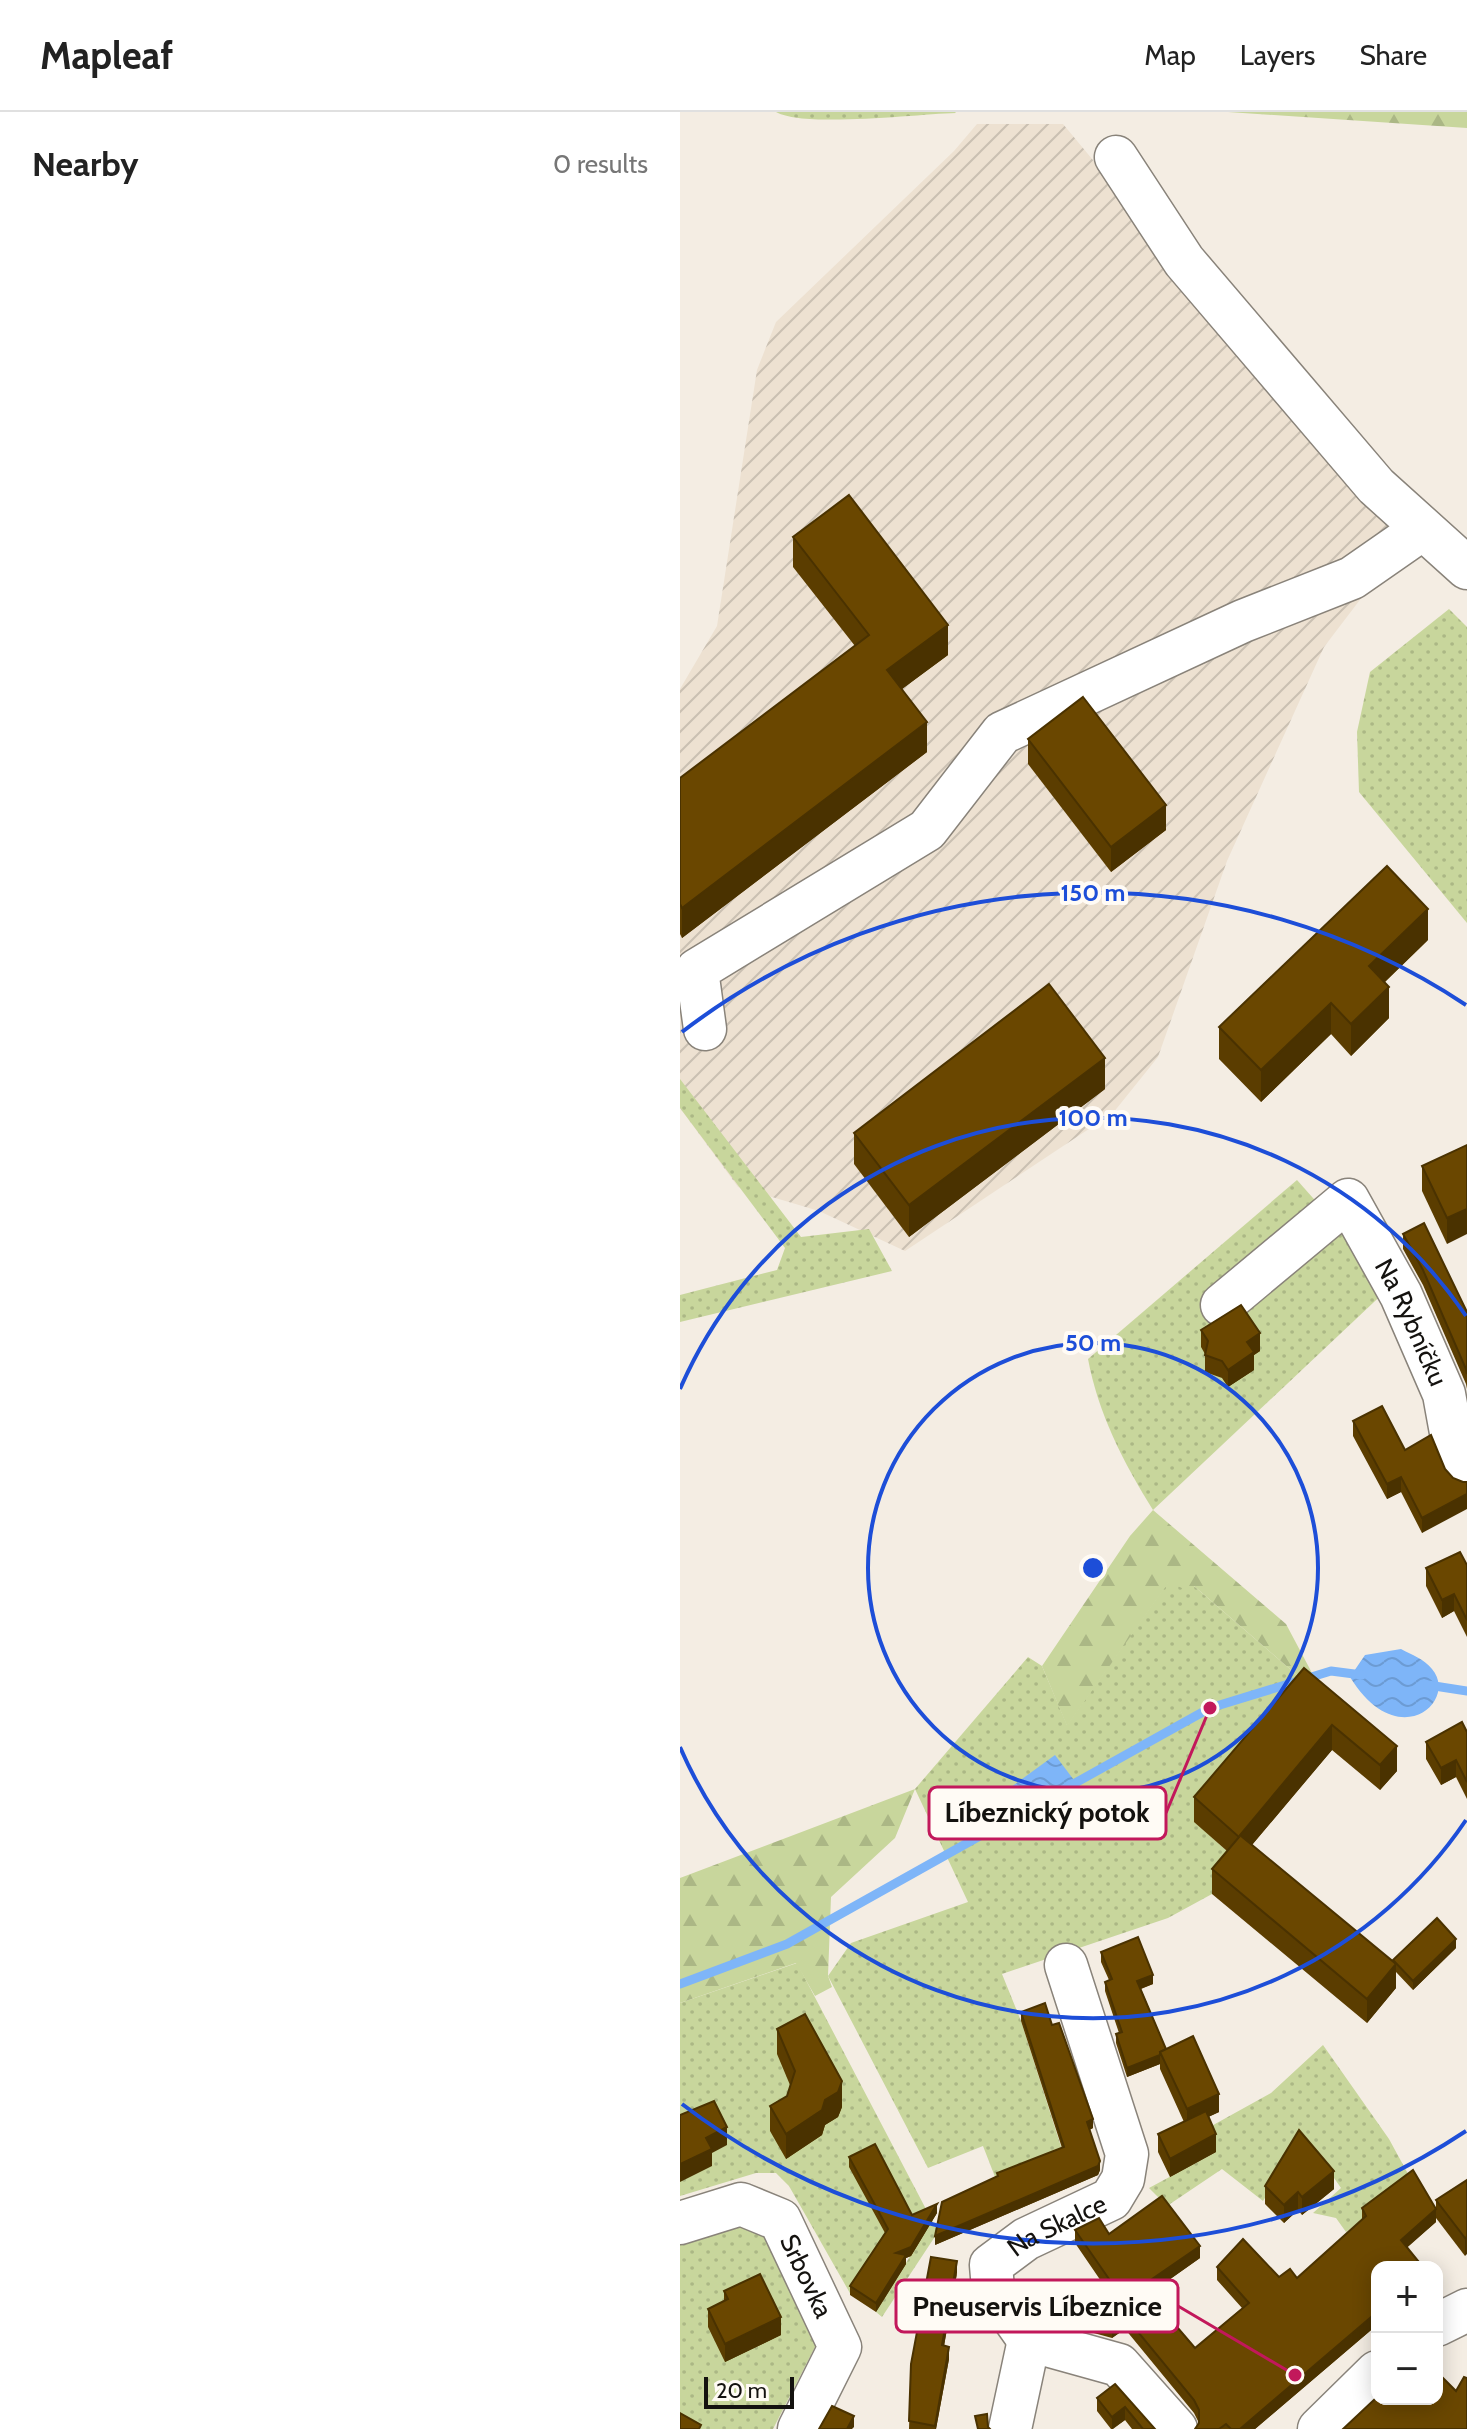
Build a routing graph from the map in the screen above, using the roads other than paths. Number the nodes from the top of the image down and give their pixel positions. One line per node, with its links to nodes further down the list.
1 (1116, 157): 2 (street)
2 (1421, 530): 3 (street); 4 (street)
3 (1467, 568)
4 (705, 1029)
5 (1222, 1305): 6 (street, Na Rybníčku)
6 (1467, 1474)
7 (1066, 1965): 9 (street, Na Skalce)
8 (680, 2223): 12 (street, Srbovka)
9 (1029, 2340): 13 (street); 14 (street)
10 (1371, 2378): 11 (street)
11 (1318, 2428)
12 (799, 2429)
13 (1010, 2429)
14 (1176, 2429)

